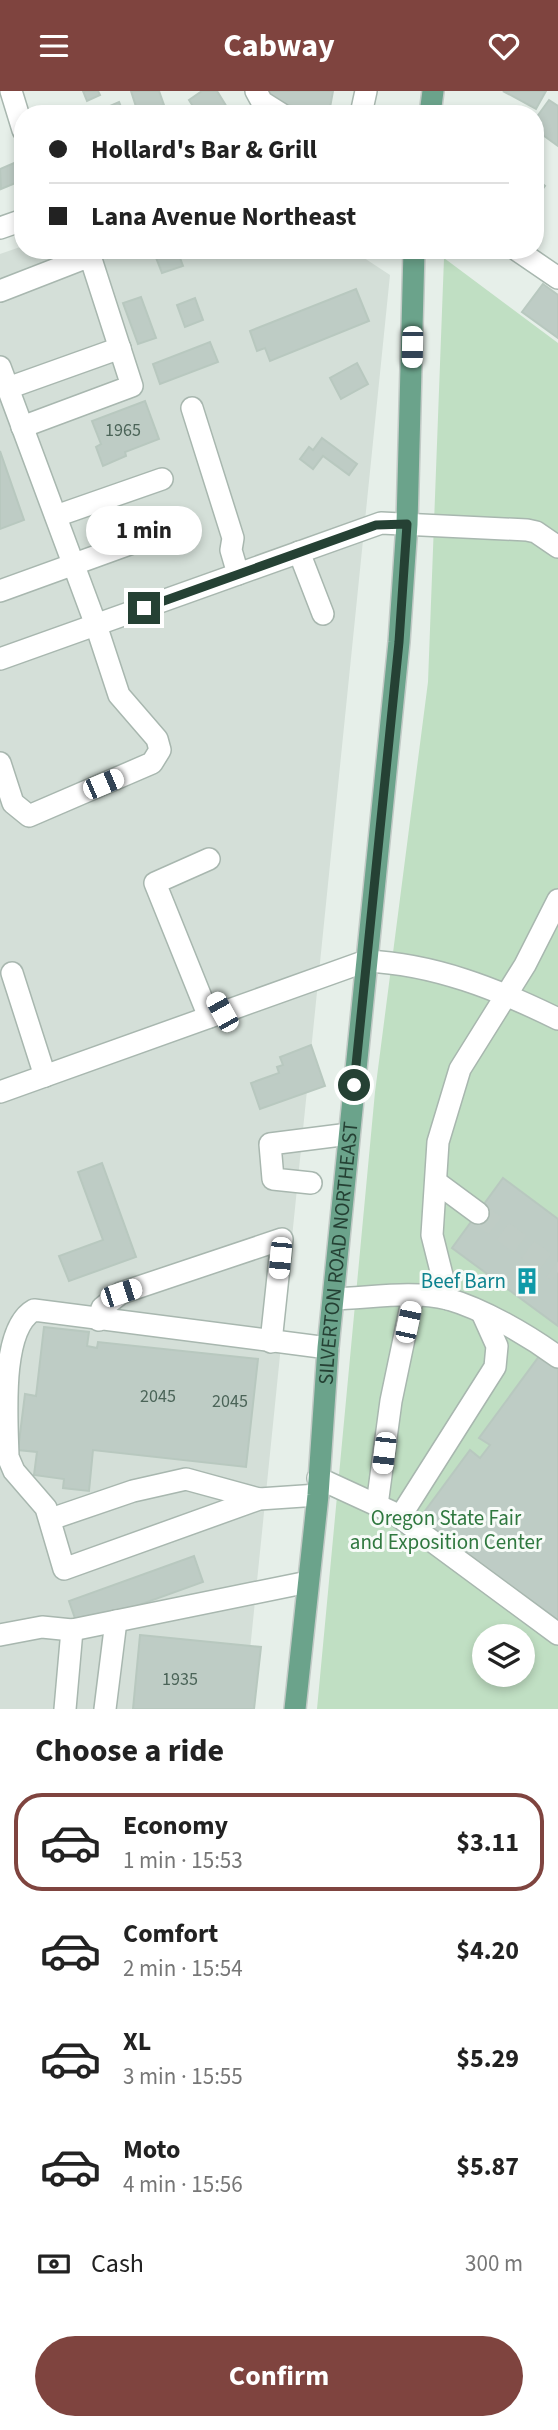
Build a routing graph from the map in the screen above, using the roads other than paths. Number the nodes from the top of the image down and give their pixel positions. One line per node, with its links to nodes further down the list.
1 (256, 91): 2 (street)
2 (267, 105)
3 (82, 259): 8 (street)
4 (91, 259): 9 (street)
5 (414, 259): 16 (main road, SILVERTON ROAD NORTHEAST)
6 (530, 259): 7 (street)
7 (558, 278)
8 (0, 292)
9 (120, 348): 11 (street); 13 (street)
10 (0, 367): 11 (street)
11 (8, 388): 13 (street)
12 (192, 408): 21 (street)
13 (22, 427): 15 (street)
14 (162, 479): 15 (street)
15 (56, 516): 20 (street)
16 (407, 524): 18 (street); 19 (street); 30 (main road, SILVERTON ROAD NORTHEAST)
17 (174, 528): 20 (street)
18 (558, 547)
19 (299, 552): 21 (street); 23 (street)
20 (74, 565): 22 (street); 24 (street)
21 (238, 574): 24 (street)
22 (0, 591)
23 (323, 614)
24 (96, 625): 25 (street); 26 (street)
25 (0, 659)
26 (0, 762)
27 (209, 859): 33 (street)
28 (558, 900): 32 (street)
29 (193, 942): 33 (street)
30 (366, 961): 32 (street); 33 (street); 37 (main road, SILVERTON ROAD NORTHEAST)
31 (12, 973): 35 (street)
32 (507, 994): 34 (street); 38 (street)
33 (215, 1014): 35 (street)
34 (558, 1019)
35 (45, 1076): 36 (street)
36 (0, 1092)
37 (349, 1134): 39 (street); 42 (main road, SILVERTON ROAD NORTHEAST)
38 (436, 1182): 40 (street); 43 (street)
39 (311, 1184)
40 (478, 1213)
41 (413, 1296): 42 (street); 43 (street); 51 (street)
42 (334, 1299): 47 (main road, SILVERTON ROAD NORTHEAST)
43 (448, 1299): 44 (street)
44 (483, 1315): 48 (street); 53 (street)
45 (99, 1320): 46 (street); 46 (street); 52 (street)
46 (271, 1342): 47 (street)
47 (328, 1348): 49 (main road, SILVERTON ROAD NORTHEAST)
48 (558, 1357)
49 (318, 1486): 50 (street); 51 (street); 54 (main road, SILVERTON ROAD NORTHEAST)
50 (259, 1499): 52 (street); 52 (street)
51 (377, 1505): 53 (street)
52 (51, 1519)
53 (406, 1522): 57 (street)
54 (308, 1582): 55 (street); 61 (main road, SILVERTON ROAD NORTHEAST)
55 (116, 1621): 56 (street); 60 (street)
56 (72, 1630): 58 (street); 59 (street)
57 (558, 1634)
58 (0, 1635)
59 (65, 1709)
60 (105, 1709)
61 (295, 1709)

